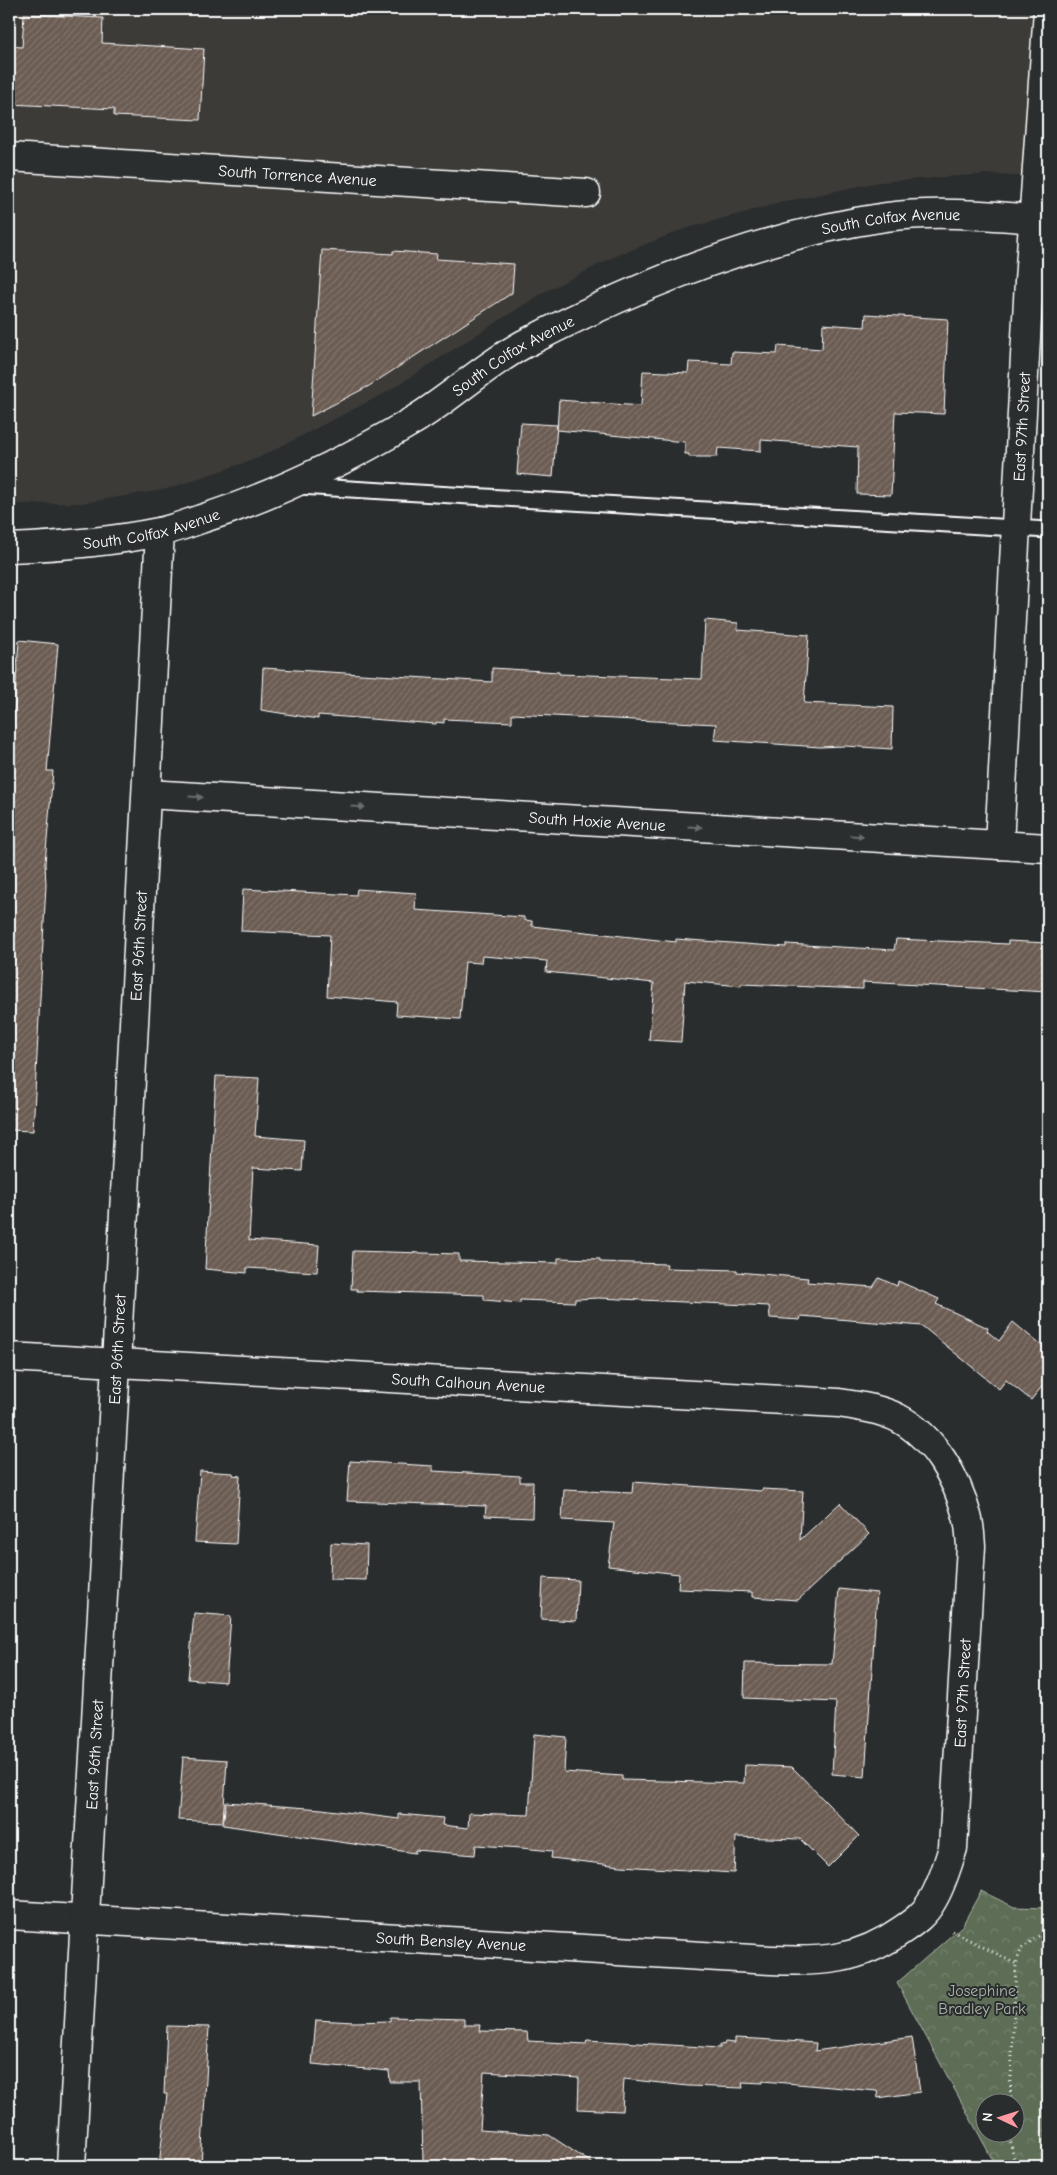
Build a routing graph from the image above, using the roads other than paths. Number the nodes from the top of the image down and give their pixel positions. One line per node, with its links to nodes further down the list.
1 (1048, 10): 4 (street, East 97th Street)
2 (9, 157): 3 (street, South Torrence Avenue)
3 (586, 193)
4 (1040, 219): 5 (street, South Colfax Avenue); 6 (street, East 97th Street)
5 (288, 485): 6 (lane); 8 (street, South Colfax Avenue)
6 (1016, 528): 7 (lane); 11 (street, East 97th Street)
7 (1048, 530)
8 (160, 532): 9 (street, South Colfax Avenue); 10 (street, East 96th Street)
9 (9, 548)
10 (147, 794): 11 (street, South Hoxie Avenue, one-way to 11); 14 (street, East 96th Street)
11 (999, 845): 12 (street, South Hoxie Avenue)
12 (1048, 848)
13 (9, 1357): 14 (street, South Calhoun Avenue)
14 (116, 1364): 15 (street, South Calhoun Avenue); 17 (street, East 96th Street)
15 (922, 1434): 18 (street, East 97th Street)
16 (9, 1915): 17 (street, South Bensley Avenue)
17 (84, 1919): 18 (street, South Bensley Avenue); 19 (street, East 96th Street)
18 (889, 1940)
19 (71, 2166)

